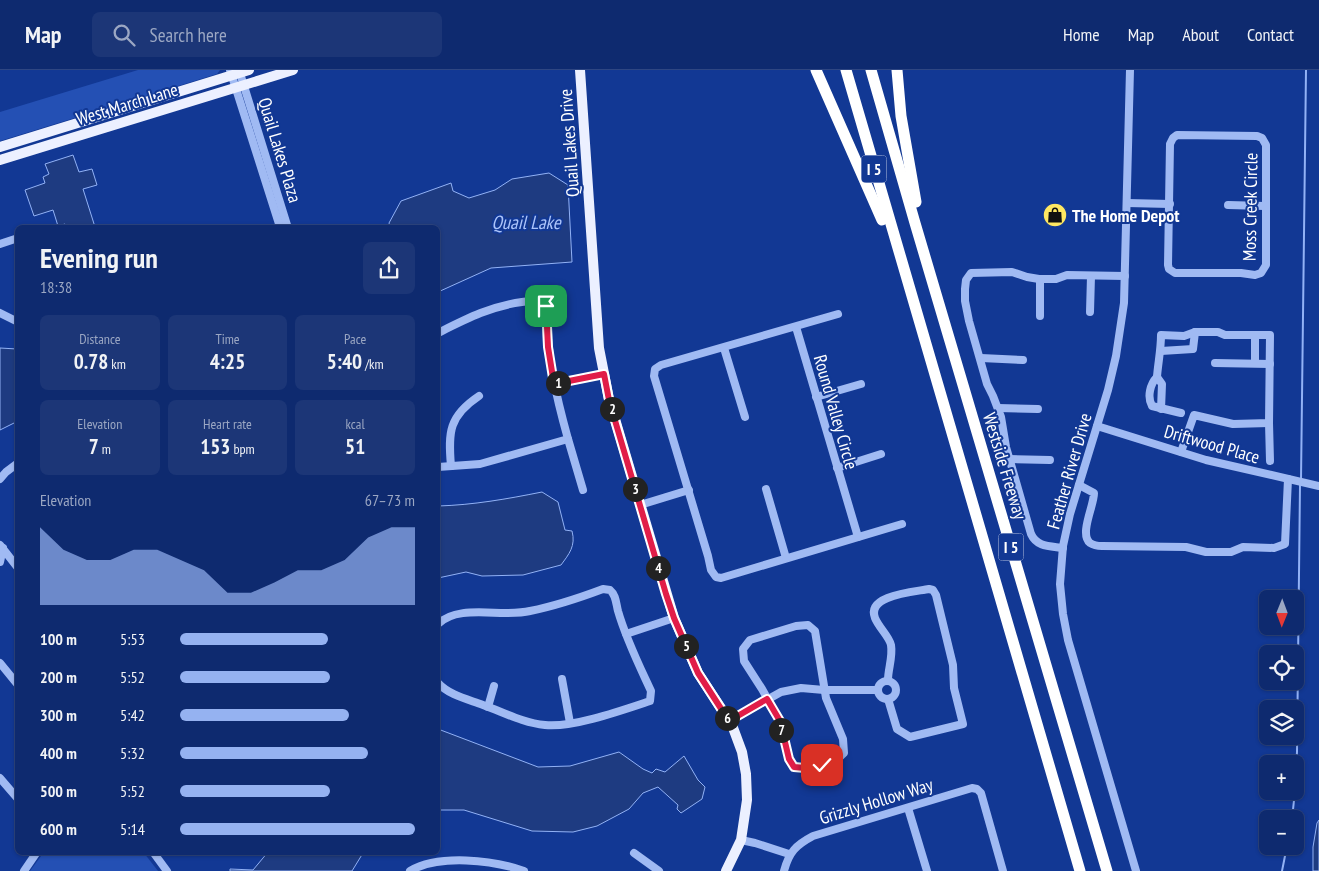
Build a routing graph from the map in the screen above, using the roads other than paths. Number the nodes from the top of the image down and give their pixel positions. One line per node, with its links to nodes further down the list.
1 (293, 70): 9 (main road, West March Lane)
2 (580, 70): 40 (main road, Quail Lakes Drive)
3 (816, 70): 20 (highway)
4 (846, 70): 20 (highway, I 5)
5 (871, 70): 16 (highway, Westside Freeway / I 5)
6 (897, 70): 16 (highway)
7 (1130, 70): 12 (street, Feather River Drive)
8 (238, 72): 9 (street, Quail Lakes Plaza); 10 (main road, West March Lane)
9 (240, 85): 11 (main road, West March Lane); 17 (street, Quail Lakes Plaza)
10 (0, 147)
11 (0, 160)
12 (1127, 203): 13 (street); 22 (street, Feather River Drive)
13 (1170, 204): 15 (street, Moss Creek Circle); 15 (street, Moss Creek Circle)
14 (1228, 205): 15 (street)
15 (1265, 206)
16 (915, 223): 112 (highway, Westside Freeway / I 5)
17 (284, 225)
18 (15, 239): 19 (street)
19 (0, 244)
20 (903, 267): 111 (highway, I 5)
21 (1091, 276): 22 (street); 23 (street); 24 (street)
22 (1125, 276): 52 (street, Feather River Drive)
23 (1040, 279): 27 (street); 35 (street)
24 (1090, 312)
25 (0, 313): 28 (street)
26 (838, 314): 29 (street)
27 (1040, 316)
28 (15, 320)
29 (796, 327): 33 (street); 45 (street, Round Valley Circle)
30 (440, 332): 42 (street)
31 (1195, 332): 32 (street); 34 (street); 34 (street)
32 (1255, 335): 38 (street); 39 (street)
33 (724, 348): 50 (street); 69 (street)
34 (1161, 351): 41 (street)
35 (981, 358): 36 (street); 46 (street)
36 (1023, 360)
37 (1215, 363): 38 (street)
38 (1255, 364): 39 (street)
39 (1270, 364): 51 (street)
40 (604, 374): 42 (street); 70 (main road, Quail Lakes Drive)
41 (1157, 377): 48 (street); 48 (street)
42 (554, 384): 53 (street)
43 (861, 384): 45 (street)
44 (479, 396): 61 (street)
45 (816, 397): 62 (street, Round Valley Circle)
46 (998, 408): 47 (street); 56 (street)
47 (1038, 409)
48 (1161, 409): 49 (street)
49 (1181, 413)
50 (745, 417)
51 (1269, 423): 54 (street); 58 (street)
52 (1098, 426): 54 (street, Driftwood Place); 65 (street, Feather River Drive)
53 (568, 440): 61 (street); 68 (street)
54 (1181, 452): 63 (street, Driftwood Place)
55 (881, 454): 62 (street)
56 (1010, 459): 57 (street); 74 (street)
57 (1050, 460)
58 (1270, 461)
59 (15, 465): 64 (street)
60 (440, 466): 61 (street)
61 (451, 466)
62 (837, 468): 72 (street, Round Valley Circle)
63 (1288, 479): 65 (street); 66 (street, Driftwood Place)
64 (0, 480)
65 (1079, 484): 74 (street, Feather River Drive)
66 (1319, 486)
67 (766, 489): 75 (street)
68 (583, 490)
69 (689, 490): 70 (street); 75 (street)
70 (640, 505): 78 (main road, Quail Lakes Drive)
71 (902, 524): 72 (street)
72 (858, 537): 75 (street)
73 (1, 548): 76 (street); 77 (street)
74 (1063, 548): 113 (street, Feather River Drive)
75 (786, 558)
76 (0, 562)
77 (15, 564)
78 (674, 618): 80 (street); 92 (main road, Quail Lakes Drive)
79 (440, 622): 80 (street)
80 (626, 634): 93 (street)
81 (0, 663): 84 (street)
82 (562, 679): 93 (street)
83 (888, 680): 88 (street); 90 (street); 90 (street)
84 (15, 681)
85 (440, 686): 91 (street)
86 (494, 686): 91 (street)
87 (824, 690): 88 (street); 89 (street); 89 (street); 89 (street)
88 (878, 690): 90 (street)
89 (767, 699): 92 (street)
90 (888, 699)
91 (488, 707): 93 (street)
92 (729, 721): 97 (main road, Quail Lakes Drive)
93 (570, 723)
94 (2, 783): 95 (street)
95 (15, 796)
96 (908, 808): 99 (street, Grizzly Hollow Way); 109 (street); 110 (street, Grizzly Hollow Way)
97 (741, 840): 99 (street); 107 (main road, Quail Lakes Drive)
98 (634, 853): 106 (street)
99 (789, 854): 108 (street)
100 (35, 855): 102 (street)
101 (155, 855): 103 (street)
102 (24, 871)
103 (168, 871)
104 (410, 871): 105 (street)
105 (524, 871)
106 (659, 871)
107 (726, 871)
108 (784, 871)
109 (927, 871)
110 (1003, 871)
111 (1080, 871)
112 (1106, 871)
113 (1136, 871)

